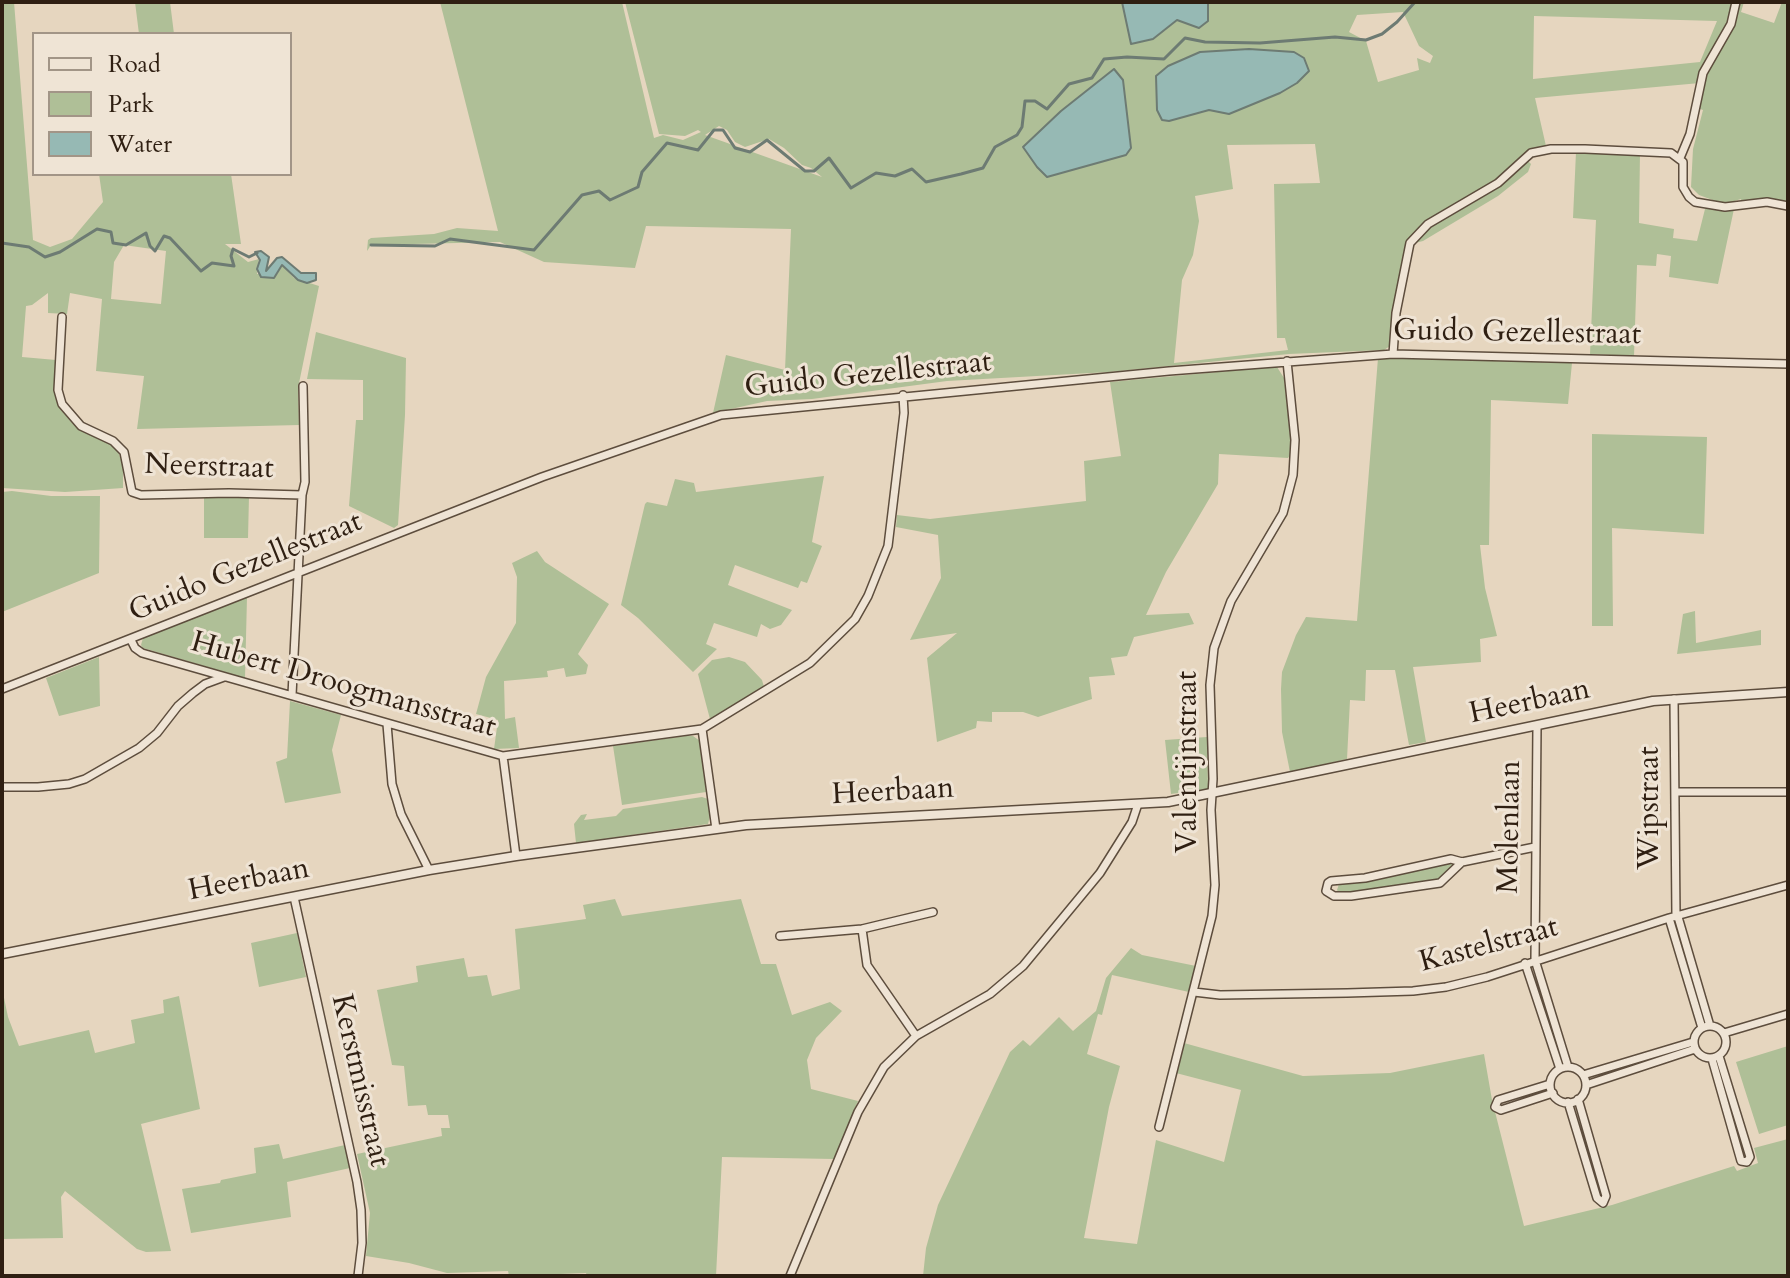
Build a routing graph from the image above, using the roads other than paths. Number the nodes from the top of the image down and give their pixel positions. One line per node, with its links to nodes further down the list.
1 (1736, 2): 2 (street)
2 (1680, 158): 3 (street); 5 (street)
3 (1788, 206)
4 (62, 317): 10 (street, Neerstraat)
5 (1393, 354): 6 (street, Guido Gezellestraat); 7 (street, Guido Gezellestraat)
6 (1287, 361): 9 (street, Guido Gezellestraat); 25 (street, Valentijnstraat)
7 (1788, 364)
8 (303, 386): 10 (street, Neerstraat)
9 (903, 395): 11 (street, Guido Gezellestraat); 20 (street, Hubert Droogmansstraat)
10 (302, 495): 11 (street, Neerstraat)
11 (298, 573): 12 (street, Guido Gezellestraat); 16 (street, Neerstraat)
12 (131, 640): 13 (street, Hubert Droogmansstraat); 14 (street, Guido Gezellestraat)
13 (226, 677): 16 (street, Hubert Droogmansstraat); 22 (street)
14 (2, 689)
15 (1788, 692): 17 (street, Heerbaan)
16 (292, 695): 18 (street, Hubert Droogmansstraat)
17 (1674, 699): 19 (street, Heerbaan); 23 (street, Wipstraat)
18 (387, 724): 21 (street, Hubert Droogmansstraat); 31 (street)
19 (1537, 726): 25 (street, Heerbaan); 28 (street, Molenlaan)
20 (702, 729): 21 (street, Hubert Droogmansstraat); 27 (street)
21 (503, 756): 29 (street)
22 (2, 787)
23 (1676, 792): 24 (street); 35 (street, Wipstraat)
24 (1788, 792)
25 (1212, 794): 26 (street, Heerbaan); 41 (street, Valentijnstraat)
26 (1138, 804): 27 (street, Heerbaan); 45 (street)
27 (716, 829): 29 (street, Heerbaan)
28 (1535, 847): 30 (street); 39 (street, Molenlaan)
29 (516, 856): 31 (street, Heerbaan)
30 (1462, 862): 30 (street)
31 (429, 870): 33 (street, Heerbaan)
32 (1788, 885): 35 (street, Kastelstraat)
33 (294, 897): 38 (street, Heerbaan); 56 (street, Kerstmisstraat)
34 (933, 912): 36 (street)
35 (1674, 918): 39 (street, Kastelstraat); 43 (street, Wipstraat)
36 (862, 929): 37 (street); 45 (street)
37 (780, 936)
38 (2, 954)
39 (1535, 960): 40 (street, Kastelstraat); 48 (street, Molenlaan)
40 (1525, 963): 41 (street, Kastelstraat); 48 (street)
41 (1194, 992): 55 (street, Valentijnstraat)
42 (1788, 1014): 44 (street)
43 (1706, 1027): 44 (street); 46 (street)
44 (1724, 1033): 47 (street)
45 (916, 1036): 57 (street)
46 (1694, 1046): 47 (street); 49 (street); 51 (street)
47 (1715, 1058): 47 (street)
48 (1564, 1068): 49 (street); 50 (street)
49 (1583, 1075): 51 (street)
50 (1550, 1084): 52 (street); 52 (street)
51 (1586, 1085): 53 (street)
52 (1553, 1093): 54 (street)
53 (1578, 1099): 54 (street); 54 (street)
54 (1568, 1102)
55 (1159, 1127)
56 (358, 1276)
57 (790, 1276)

